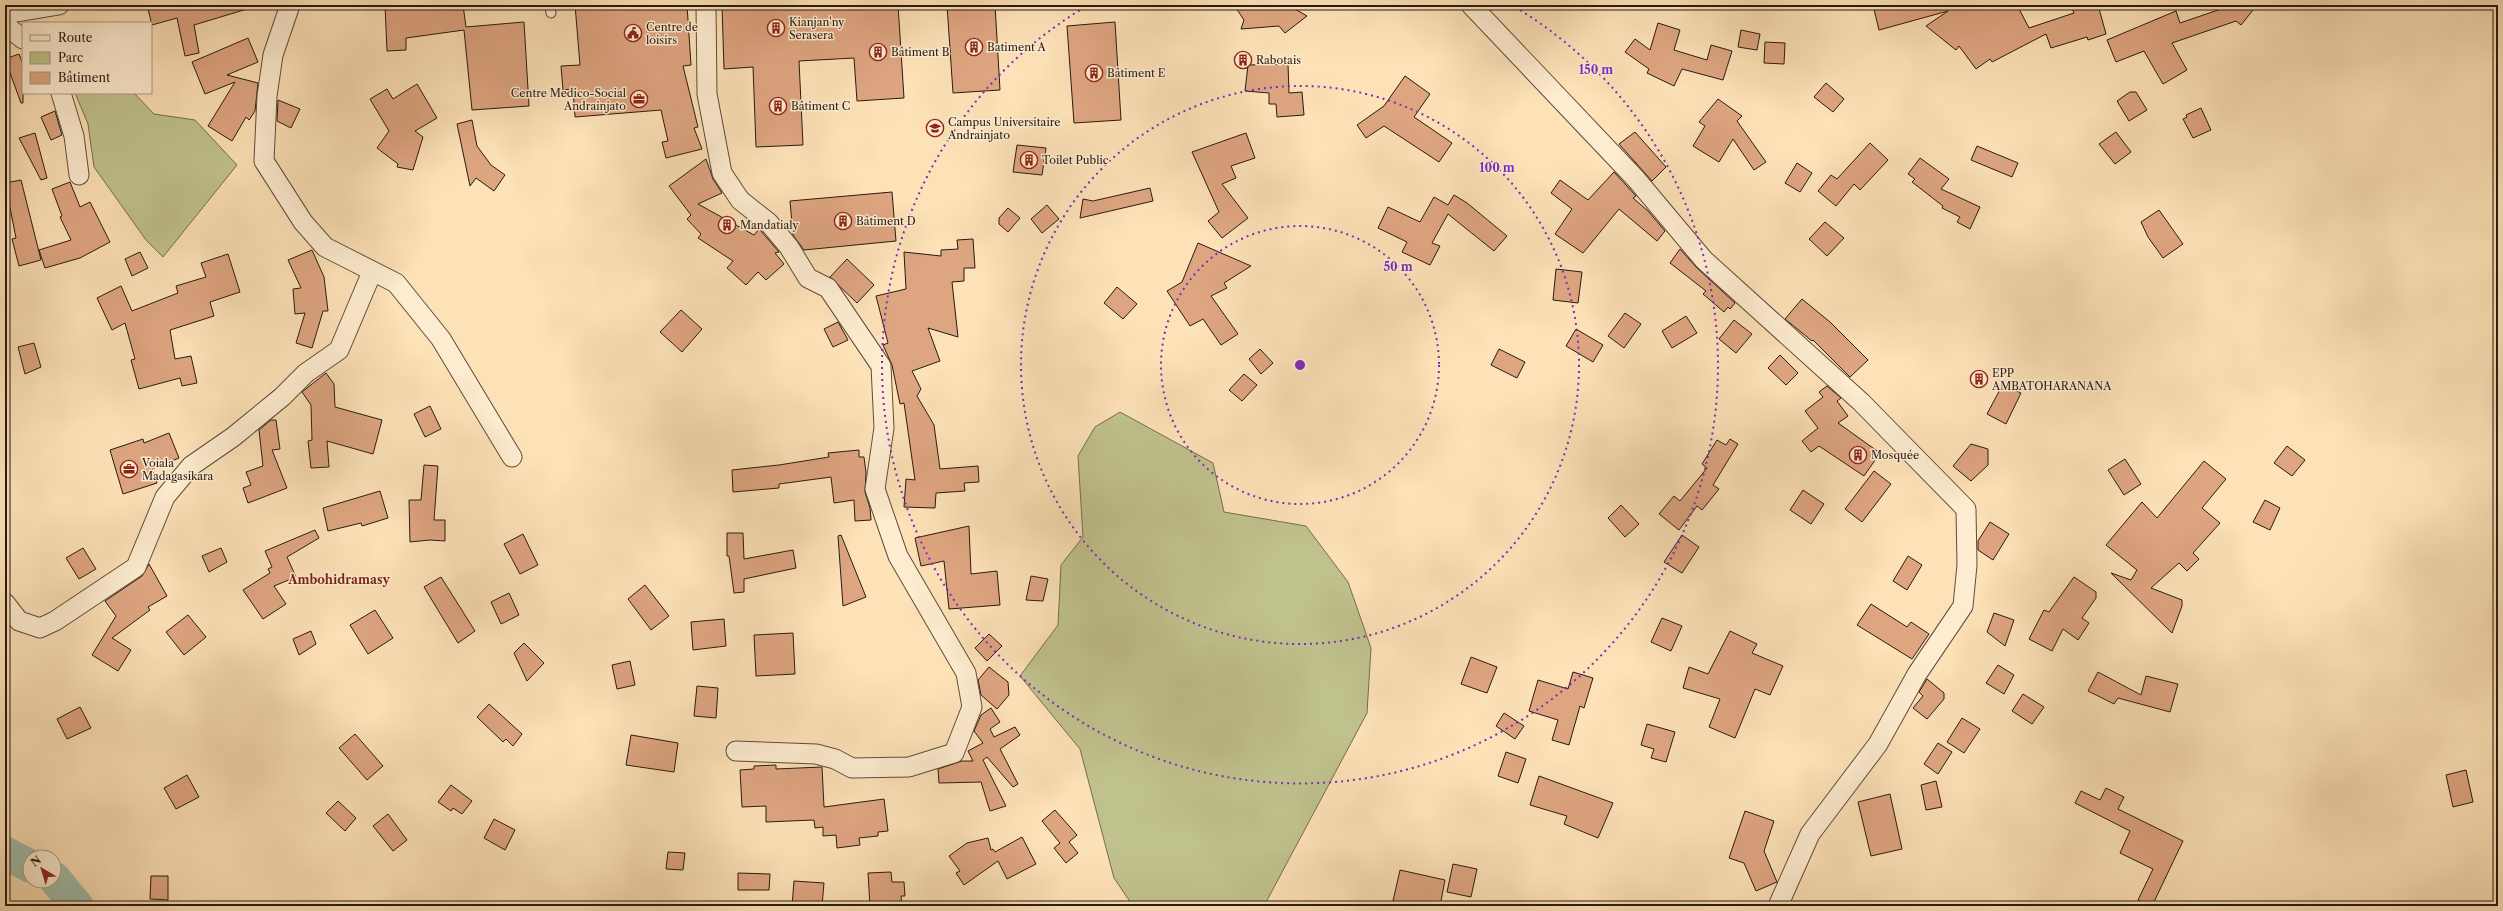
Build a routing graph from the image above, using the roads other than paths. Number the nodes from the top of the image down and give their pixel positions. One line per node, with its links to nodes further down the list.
1 (59, 5): 5 (street)
2 (290, 5): 10 (street)
3 (706, 5): 13 (street)
4 (1471, 5): 14 (street)
5 (5, 14)
6 (5, 25): 7 (street)
7 (22, 38)
8 (61, 94): 9 (street)
9 (79, 175)
10 (372, 272): 11 (street); 12 (street)
11 (512, 457)
12 (5, 603)
13 (736, 751)
14 (1778, 906)

